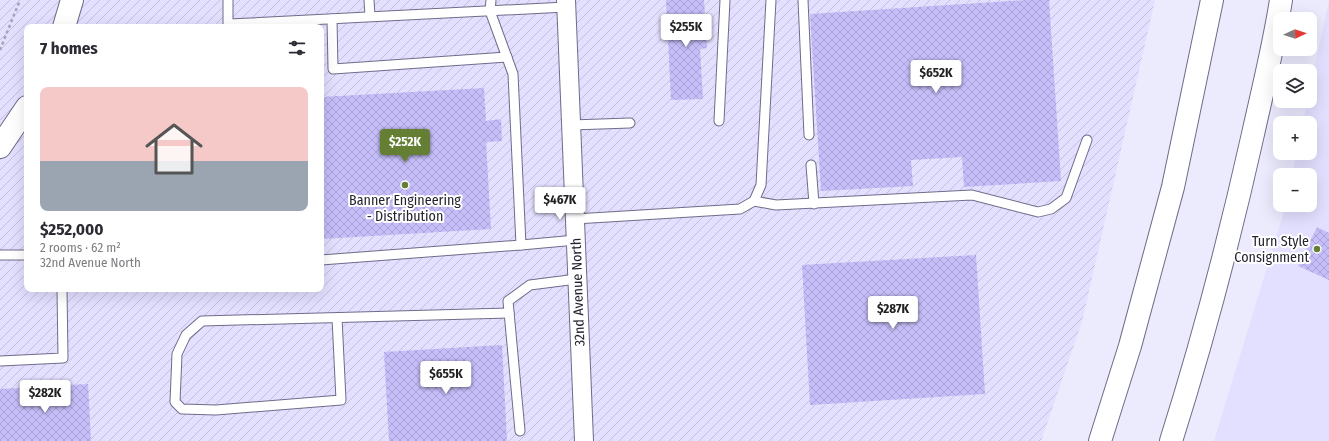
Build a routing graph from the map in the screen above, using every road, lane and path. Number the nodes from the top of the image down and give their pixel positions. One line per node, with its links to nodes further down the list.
1 (20, 0): 18 (path)
2 (72, 0): 15 (main road)
3 (228, 0): 16 (lane)
4 (370, 0): 13 (lane)
5 (491, 0): 12 (lane)
6 (725, 0): 21 (lane)
7 (771, 0): 28 (lane)
8 (803, 0): 24 (lane)
9 (1212, 0): 43 (main road)
10 (1281, 0): 44 (main road)
11 (566, 3): 12 (lane); 23 (street, 32nd Avenue North)
12 (490, 10): 13 (lane); 19 (lane)
13 (370, 16): 14 (lane)
14 (332, 19): 17 (lane); 19 (lane)
15 (65, 24)
16 (228, 24)
17 (258, 24)
18 (0, 50)
19 (507, 57): 32 (lane)
20 (24, 111): 26 (main road)
21 (719, 121)
22 (630, 124): 23 (lane)
23 (571, 125): 30 (street, 32nd Avenue North)
24 (809, 135)
25 (1087, 140): 29 (lane)
26 (0, 147)
27 (811, 165): 29 (lane)
28 (754, 201): 29 (lane); 30 (lane)
29 (814, 204)
30 (575, 219): 31 (street, 32nd Avenue North)
31 (576, 240): 32 (lane); 36 (street, 32nd Avenue North)
32 (521, 245): 35 (lane)
33 (0, 255): 34 (lane)
34 (24, 255)
35 (324, 260)
36 (577, 279): 38 (lane); 42 (street, 32nd Avenue North)
37 (62, 292): 40 (lane)
38 (509, 313): 39 (lane); 41 (lane)
39 (337, 318): 39 (lane)
40 (0, 361)
41 (520, 432)
42 (584, 441)
43 (1100, 441)
44 (1170, 441)

